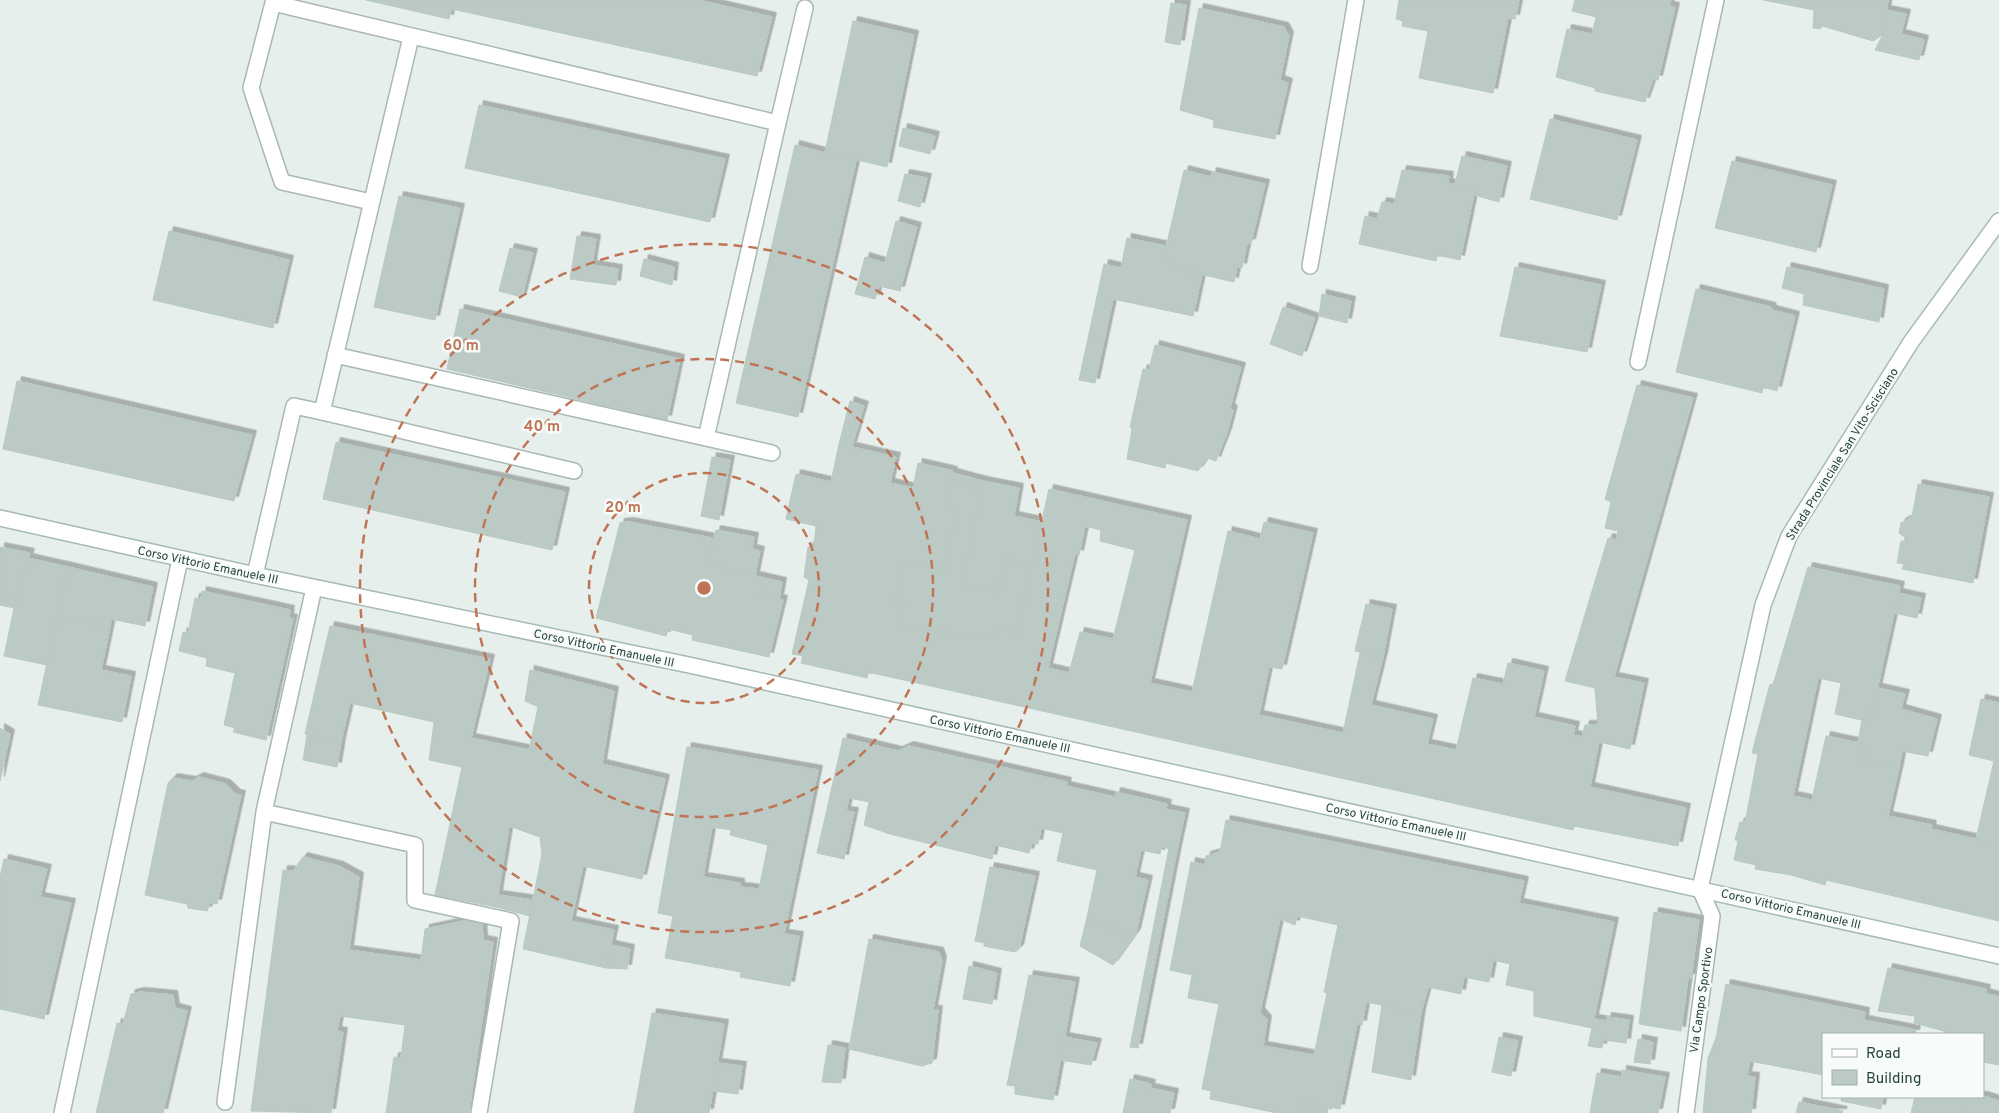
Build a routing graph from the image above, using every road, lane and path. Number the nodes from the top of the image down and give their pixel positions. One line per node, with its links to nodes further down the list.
1 (1356, 0): 9 (street)
2 (1716, 0): 11 (street)
3 (267, 2): 5 (street); 7 (street)
4 (805, 8): 6 (street)
5 (411, 37): 6 (street); 7 (street)
6 (778, 123): 13 (street)
7 (371, 202): 10 (street)
8 (1999, 220): 21 (street, Strada Provinciale San Vito-Scisciano)
9 (1310, 266)
10 (335, 355): 12 (street); 13 (street)
11 (1638, 362)
12 (322, 412): 15 (street); 18 (street)
13 (706, 438): 14 (street)
14 (772, 453)
15 (574, 471)
16 (0, 518): 17 (street, Corso Vittorio Emanuele III)
17 (180, 559): 18 (street, Corso Vittorio Emanuele III); 24 (street)
18 (255, 575): 19 (street, Corso Vittorio Emanuele III)
19 (314, 588): 20 (street); 21 (street, Corso Vittorio Emanuele III)
20 (264, 812): 23 (street); 25 (street)
21 (1700, 889): 22 (street, Corso Vittorio Emanuele III); 26 (street, Via Campo Sportivo)
22 (1999, 956)
23 (225, 1102)
24 (62, 1113)
25 (479, 1113)
26 (1686, 1113)

